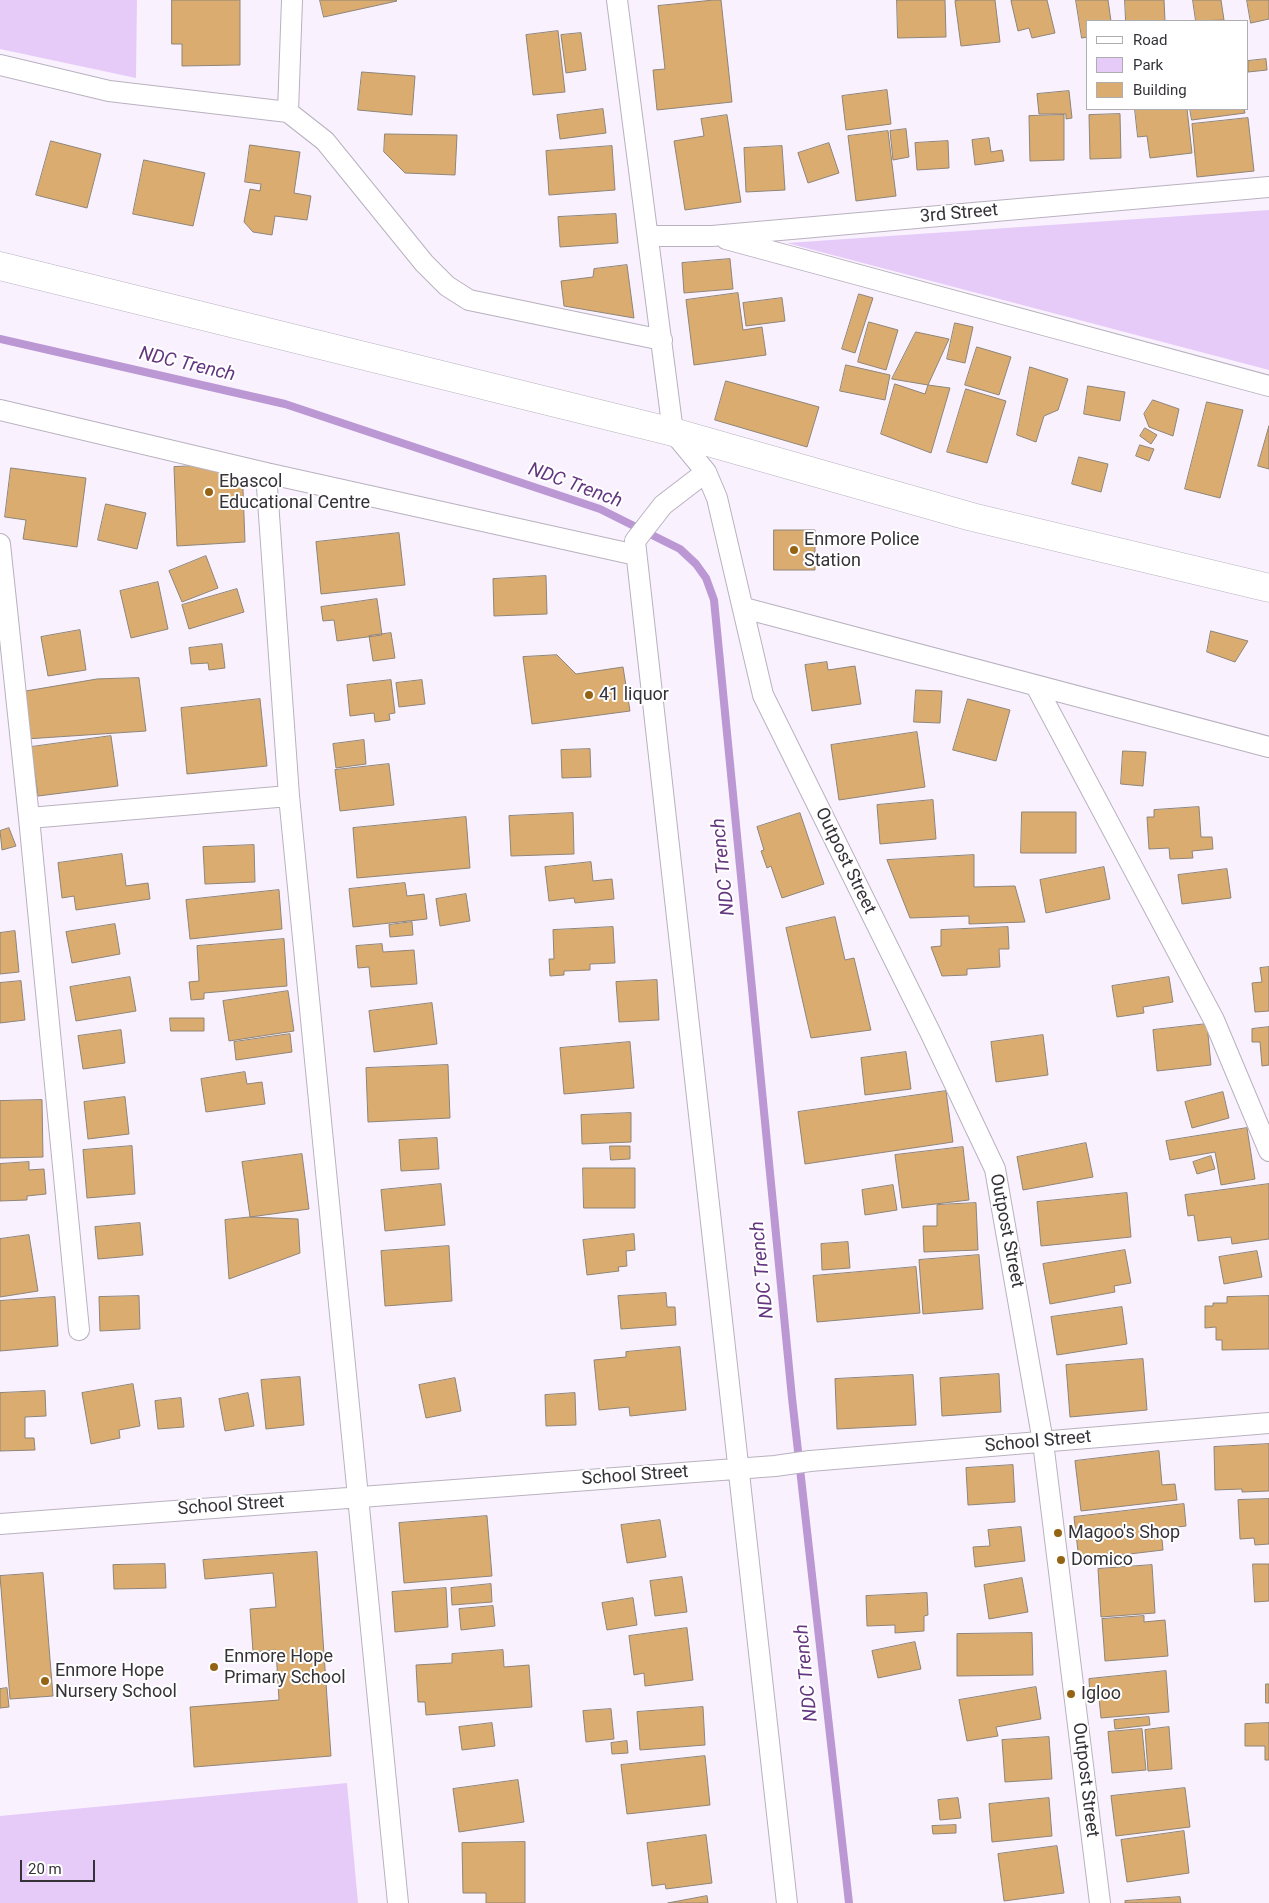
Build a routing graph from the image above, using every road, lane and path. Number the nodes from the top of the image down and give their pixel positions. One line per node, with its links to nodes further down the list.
1 (292, 0): 4 (street)
2 (618, 0): 6 (street)
3 (0, 65): 4 (street)
4 (288, 112): 9 (street)
5 (1269, 187): 7 (street, 3rd Street)
6 (648, 236): 7 (street, 3rd Street); 9 (street)
7 (712, 236): 10 (street)
8 (0, 266): 12 (main road)
9 (662, 340): 12 (street)
10 (1269, 386)
11 (0, 410): 14 (street)
12 (673, 432): 13 (street, Outpost Street); 17 (main road)
13 (706, 472): 16 (street); 18 (street, Outpost Street)
14 (266, 473): 16 (street); 21 (street)
15 (0, 544): 22 (street)
16 (636, 548): 27 (street)
17 (1269, 588)
18 (744, 608): 19 (street); 26 (street, Outpost Street)
19 (1036, 686): 20 (street); 23 (street)
20 (1269, 747)
21 (289, 796): 22 (street); 28 (street)
22 (29, 818): 24 (street)
23 (1269, 1150)
24 (78, 1330)
25 (1269, 1423): 26 (street, School Street)
26 (1043, 1442): 27 (street, School Street); 32 (street, Outpost Street)
27 (739, 1469): 28 (street, School Street); 31 (street)
28 (358, 1497): 29 (street, School Street); 30 (street)
29 (0, 1524)
30 (398, 1903)
31 (787, 1903)
32 (1100, 1903)

